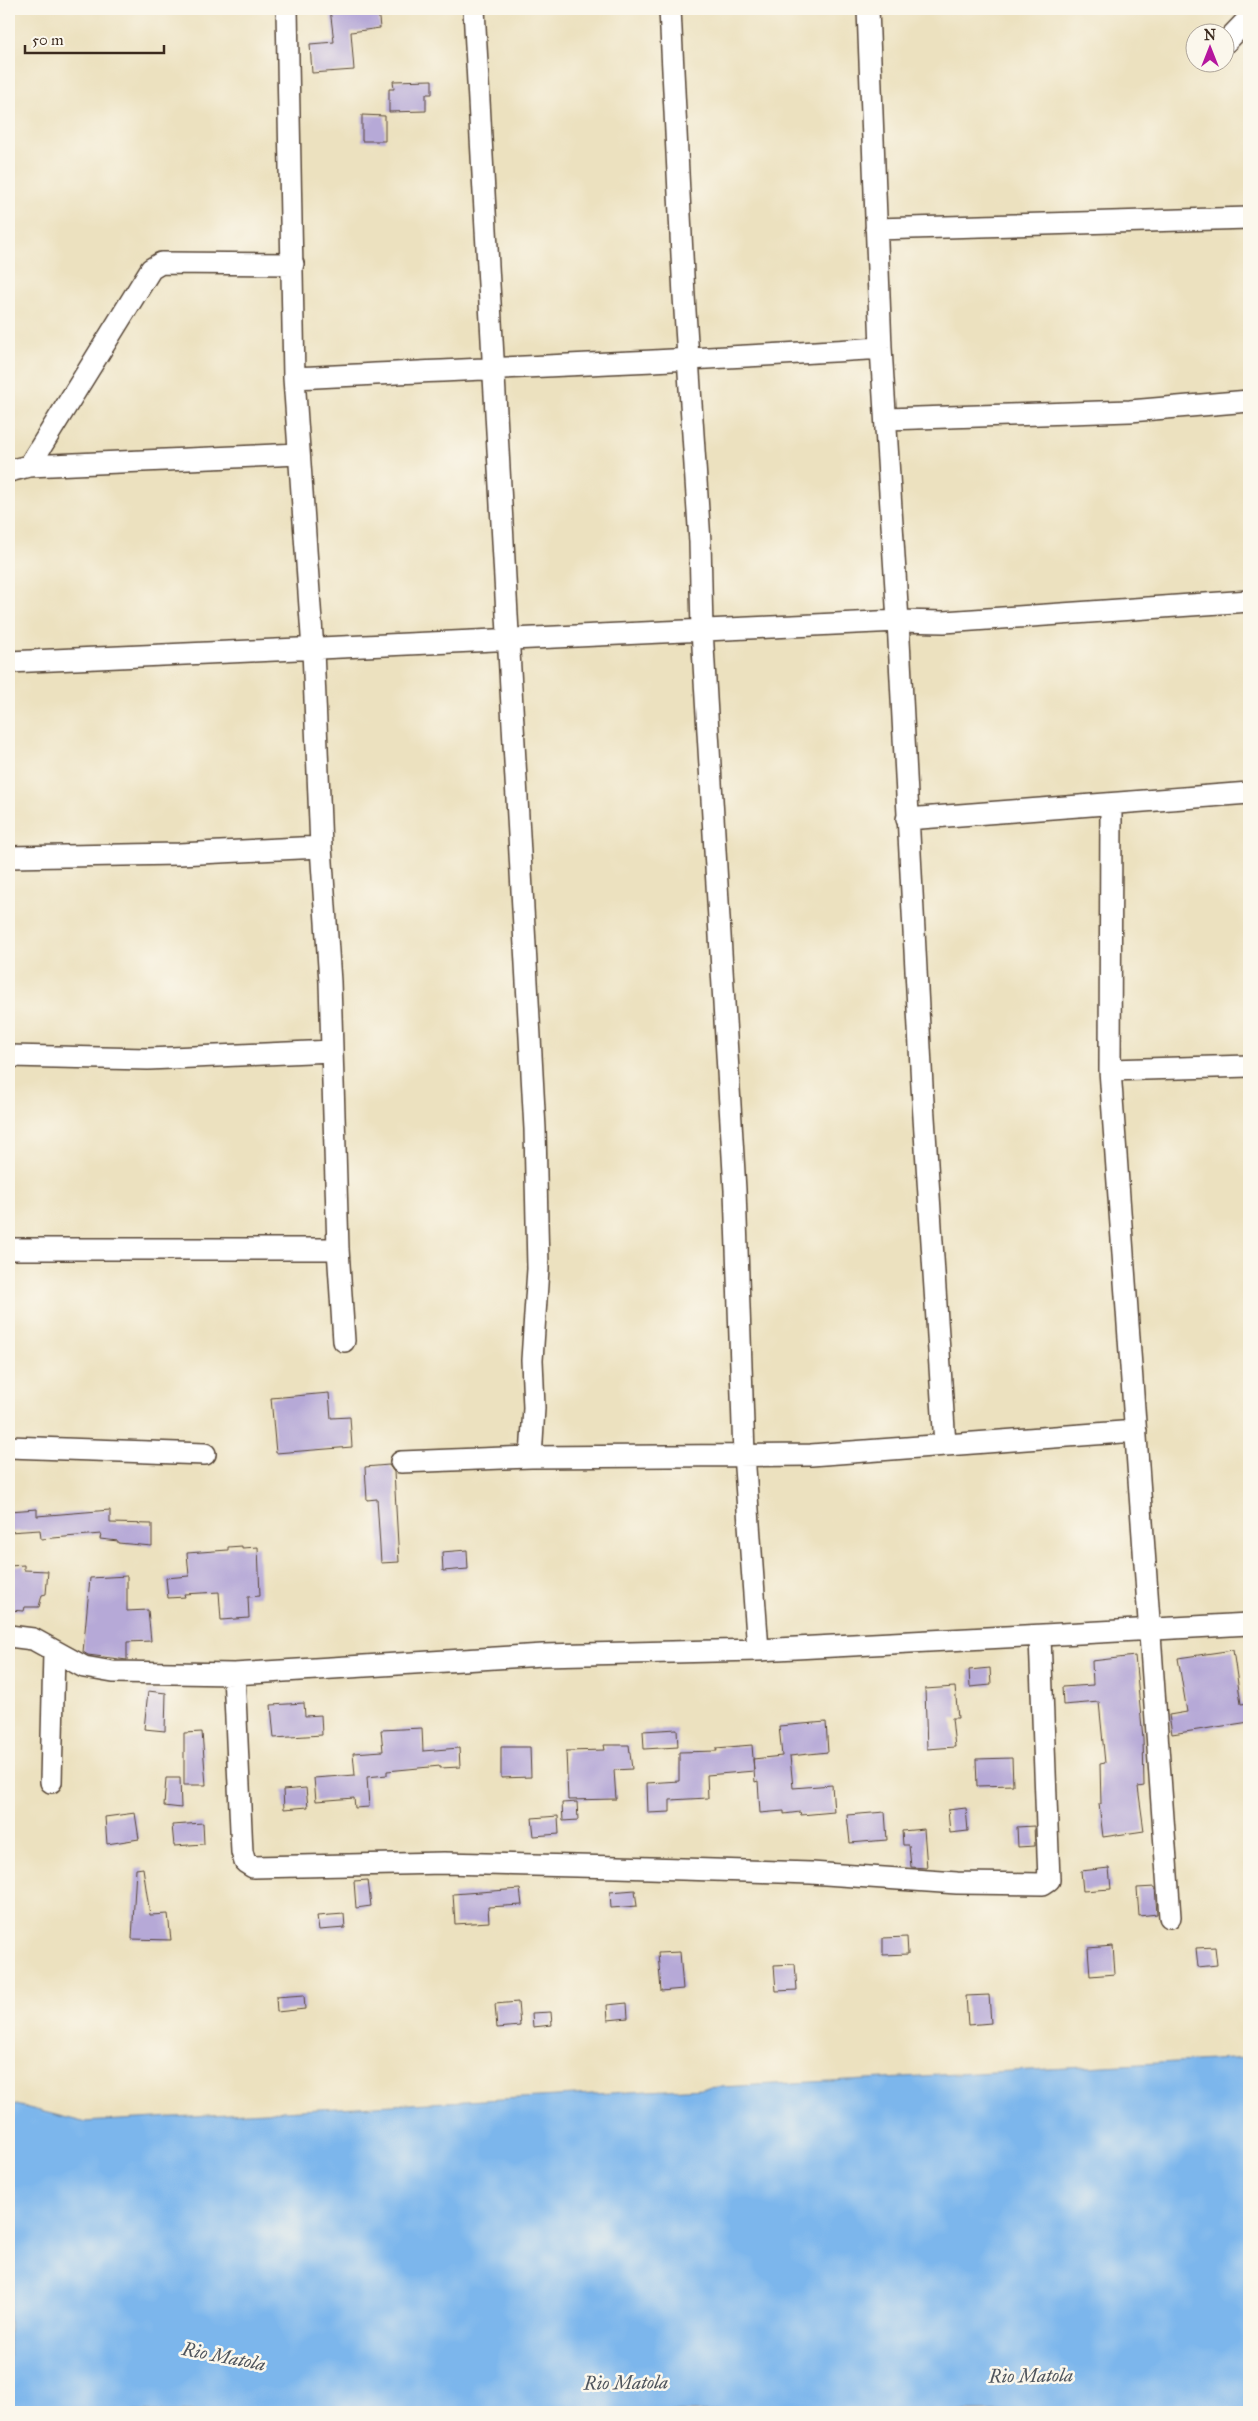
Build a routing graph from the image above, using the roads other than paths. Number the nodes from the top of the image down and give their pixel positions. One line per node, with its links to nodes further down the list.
1 (286, 9): 9 (street)
2 (474, 9): 12 (street)
3 (670, 9): 11 (street)
4 (868, 9): 8 (street)
5 (1249, 18): 6 (street)
6 (1236, 32)
7 (1249, 218): 8 (street)
8 (876, 230): 10 (street)
9 (293, 264): 13 (street); 17 (street)
10 (881, 348): 11 (street); 15 (street)
11 (688, 361): 12 (street); 20 (street)
12 (492, 367): 13 (street); 21 (street)
13 (294, 378): 16 (street)
14 (1249, 401): 15 (street)
15 (886, 419): 19 (street)
16 (299, 454): 17 (street); 22 (street)
17 (19, 468)
18 (1249, 601): 19 (street)
19 (898, 621): 20 (street); 26 (street)
20 (702, 630): 21 (street); 40 (street)
21 (508, 638): 22 (street); 41 (street)
22 (313, 650): 23 (street); 27 (street)
23 (9, 662)
24 (1249, 793): 25 (street)
25 (1111, 805): 26 (street); 32 (street)
26 (907, 819): 37 (street)
27 (321, 847): 28 (street); 29 (street)
28 (9, 857)
29 (332, 1052): 30 (street); 33 (street)
30 (9, 1056)
31 (1249, 1066): 32 (street)
32 (1110, 1070): 36 (street)
33 (338, 1248): 34 (street); 35 (street)
34 (9, 1249)
35 (344, 1341)
36 (1136, 1432): 37 (street); 44 (street)
37 (945, 1445): 40 (street)
38 (9, 1447): 39 (street)
39 (205, 1454)
40 (744, 1454): 41 (street); 47 (street)
41 (531, 1457): 42 (street)
42 (401, 1462)
43 (1249, 1624): 44 (street)
44 (1150, 1630): 46 (street); 51 (street)
45 (9, 1636): 48 (street)
46 (1040, 1636): 47 (street); 49 (street)
47 (758, 1650): 49 (street)
48 (54, 1652): 49 (street); 50 (street)
49 (234, 1674)
50 (51, 1782)
51 (1170, 1917)

